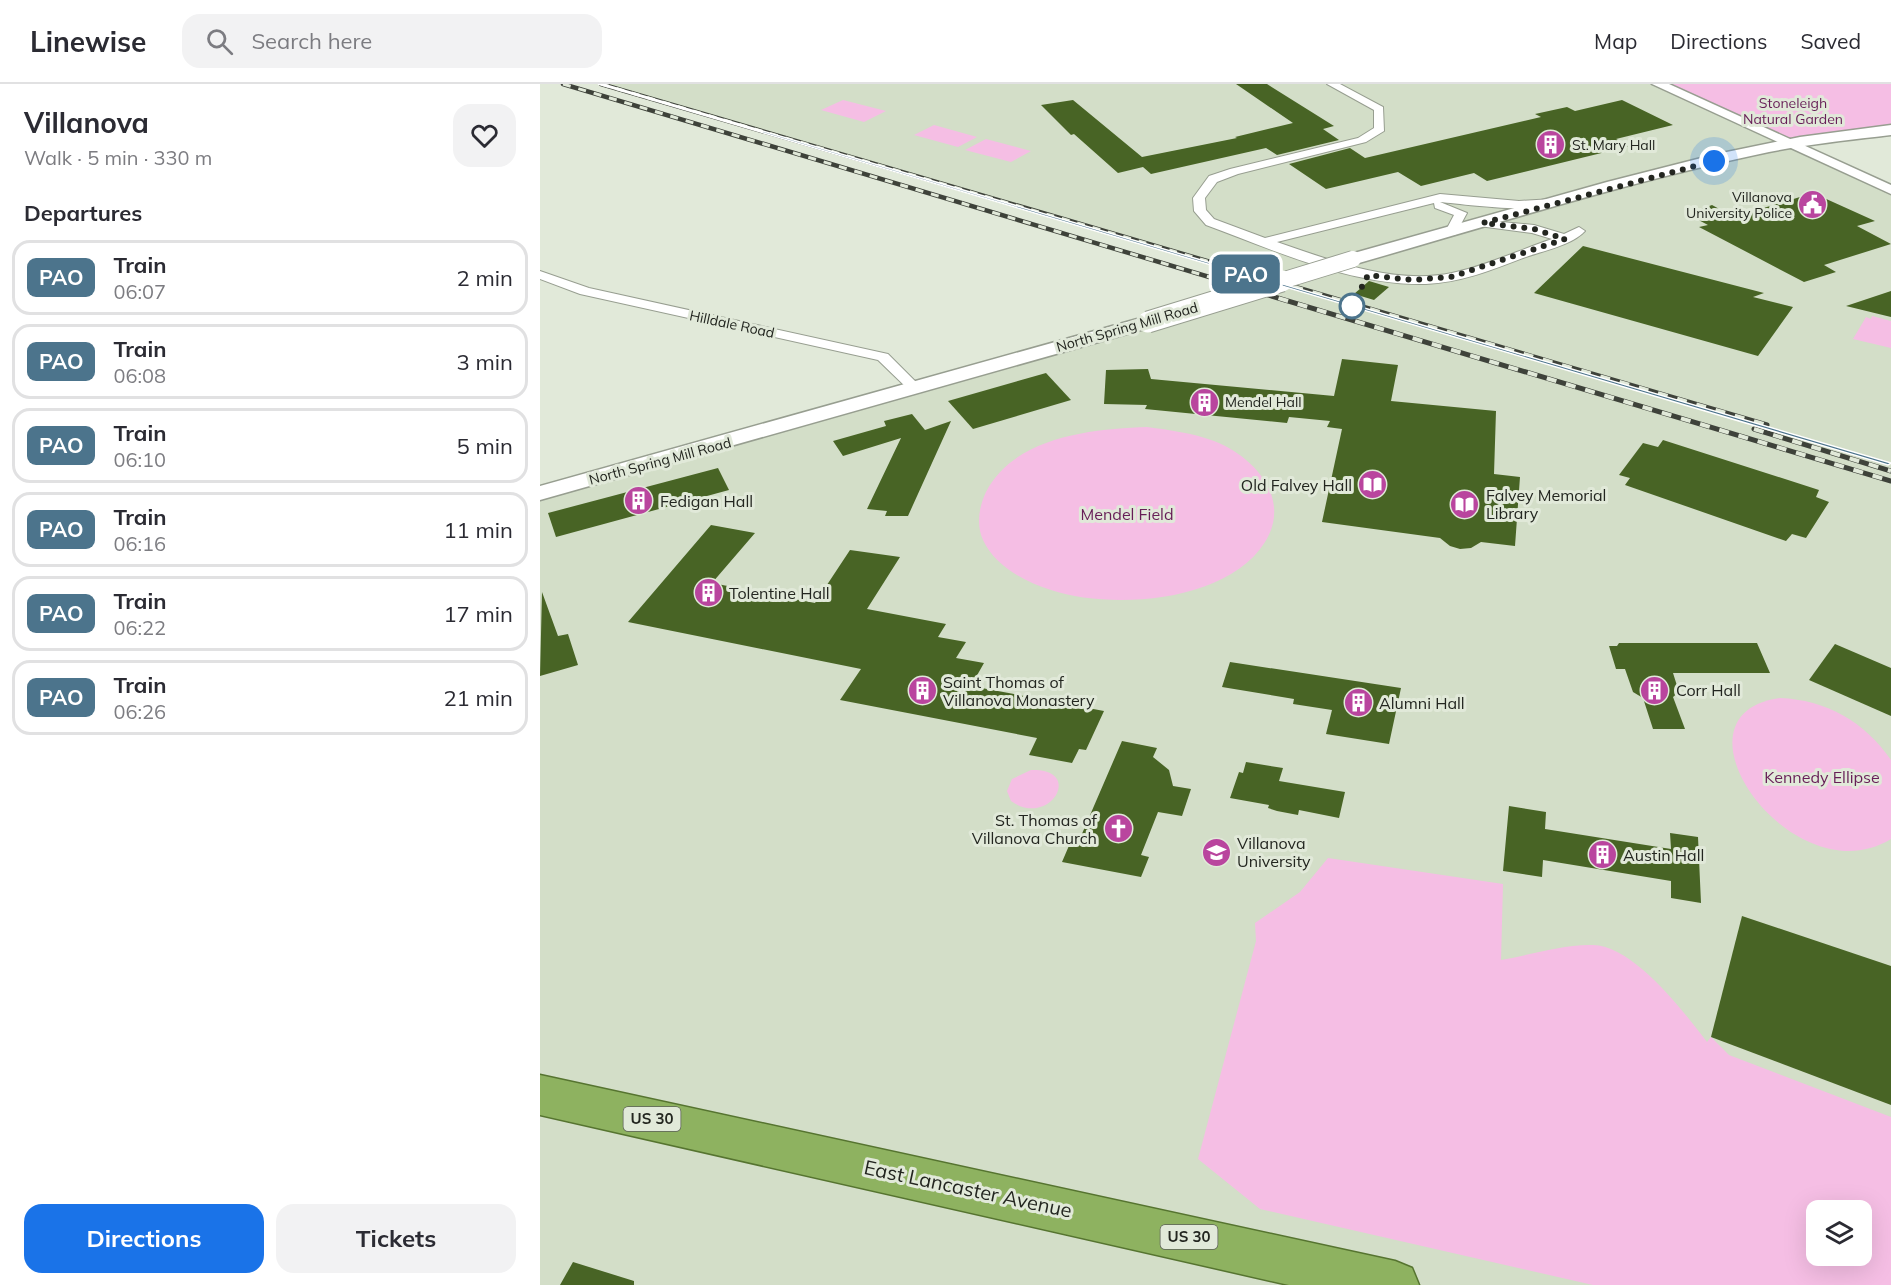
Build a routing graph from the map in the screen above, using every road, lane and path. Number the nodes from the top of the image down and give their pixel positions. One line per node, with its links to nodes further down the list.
1 (1332, 84): 12 (street)
2 (1658, 84): 4 (street)
3 (1891, 130): 4 (main road, North Spring Mill Road)
4 (1789, 144): 5 (street); 6 (main road, North Spring Mill Road)
5 (1891, 190)
6 (1558, 202): 7 (street); 8 (main road, North Spring Mill Road)
7 (1418, 203): 10 (street); 12 (street)
8 (1483, 223): 10 (main road, North Spring Mill Road); 11 (street)
9 (1580, 231): 11 (street)
10 (1451, 232): 14 (main road, North Spring Mill Road, bridge)
11 (1565, 239): 12 (street)
12 (1265, 242)
13 (540, 275): 14 (street, Hilldale Road)
14 (914, 387): 15 (main road, North Spring Mill Road)
15 (540, 493)
16 (540, 1095): 17 (highway, East Lancaster Avenue / US 30)
17 (1395, 1285)

